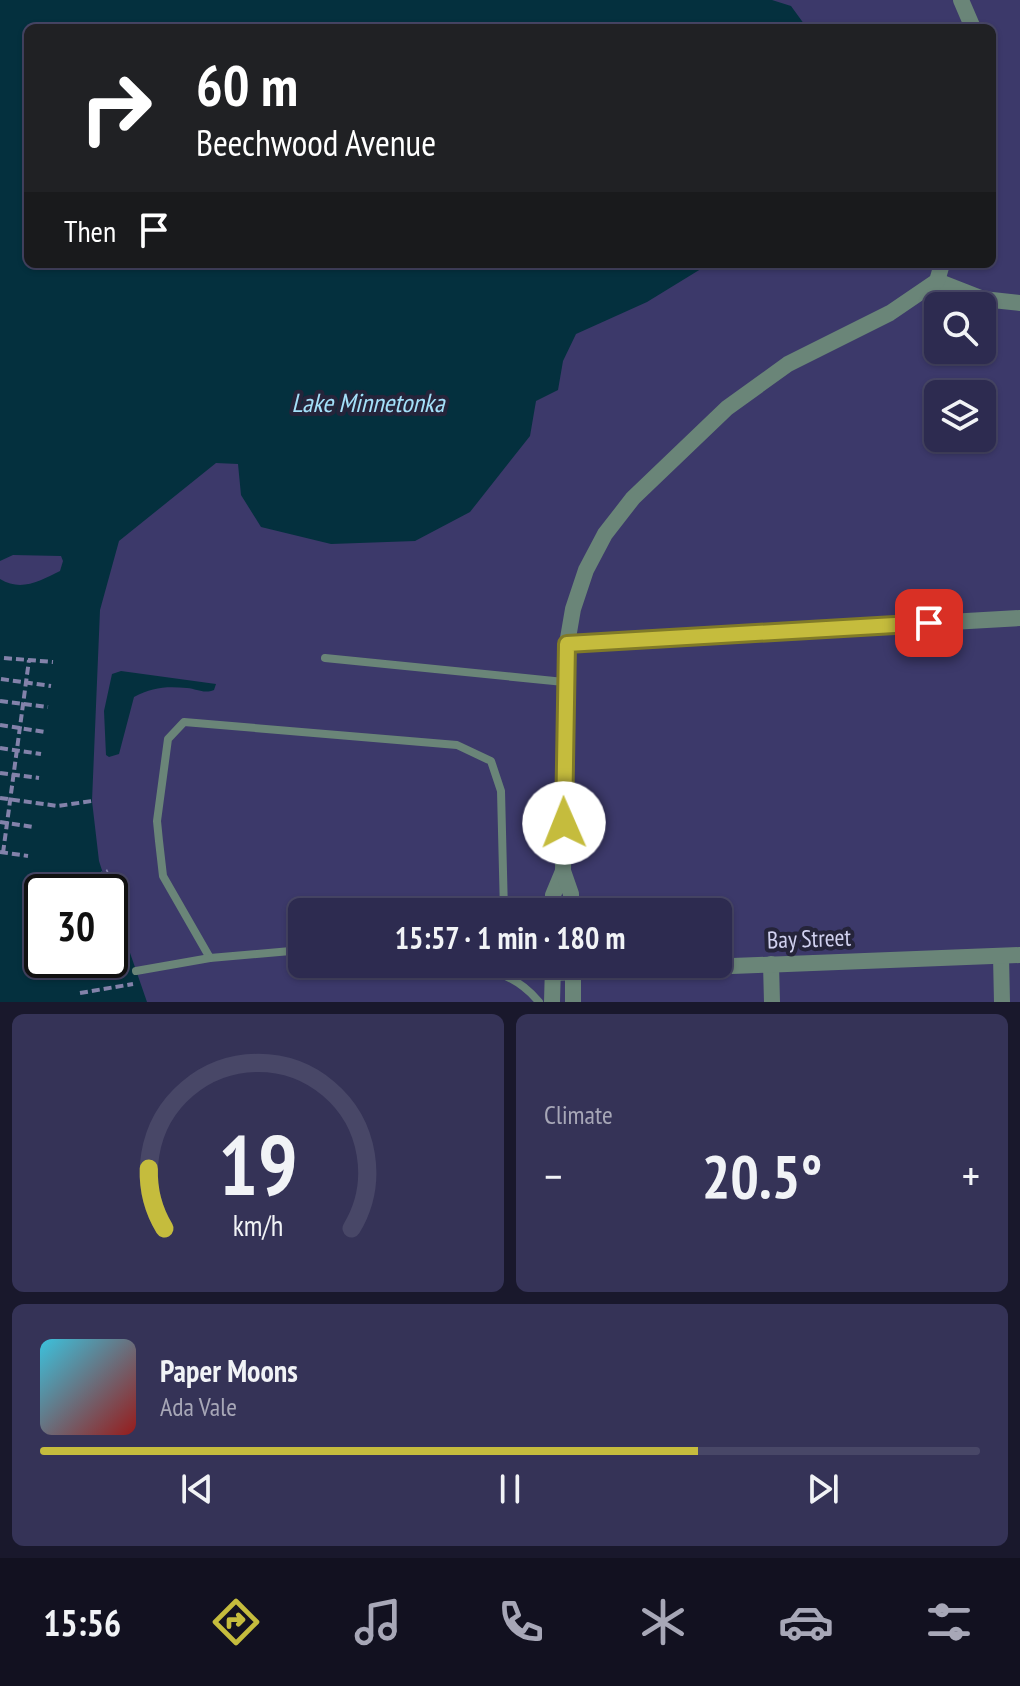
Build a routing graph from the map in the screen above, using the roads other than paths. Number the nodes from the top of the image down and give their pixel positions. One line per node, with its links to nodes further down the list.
1 (961, 0): 2 (street)
2 (971, 24)
3 (940, 272): 4 (street); 6 (street)
4 (1020, 303)
5 (1020, 618): 6 (street)
6 (567, 644): 8 (street)
7 (325, 658): 8 (lane)
8 (564, 682): 9 (street)
9 (563, 871): 11 (street); 12 (street)
10 (504, 898): 16 (lane)
11 (553, 898)
12 (571, 898)
13 (288, 951): 16 (lane)
14 (1020, 955): 15 (street, Bay Street)
15 (1001, 956): 17 (street, Bay Street); 27 (street)
16 (210, 958): 19 (lane)
17 (771, 964): 18 (street, Bay Street); 26 (street)
18 (732, 965)
19 (136, 971)
20 (510, 978): 23 (lane)
21 (553, 978): 24 (street)
22 (573, 978): 25 (street)
23 (539, 1002)
24 (552, 1002)
25 (573, 1002)
26 (772, 1002)
27 (1002, 1002)

